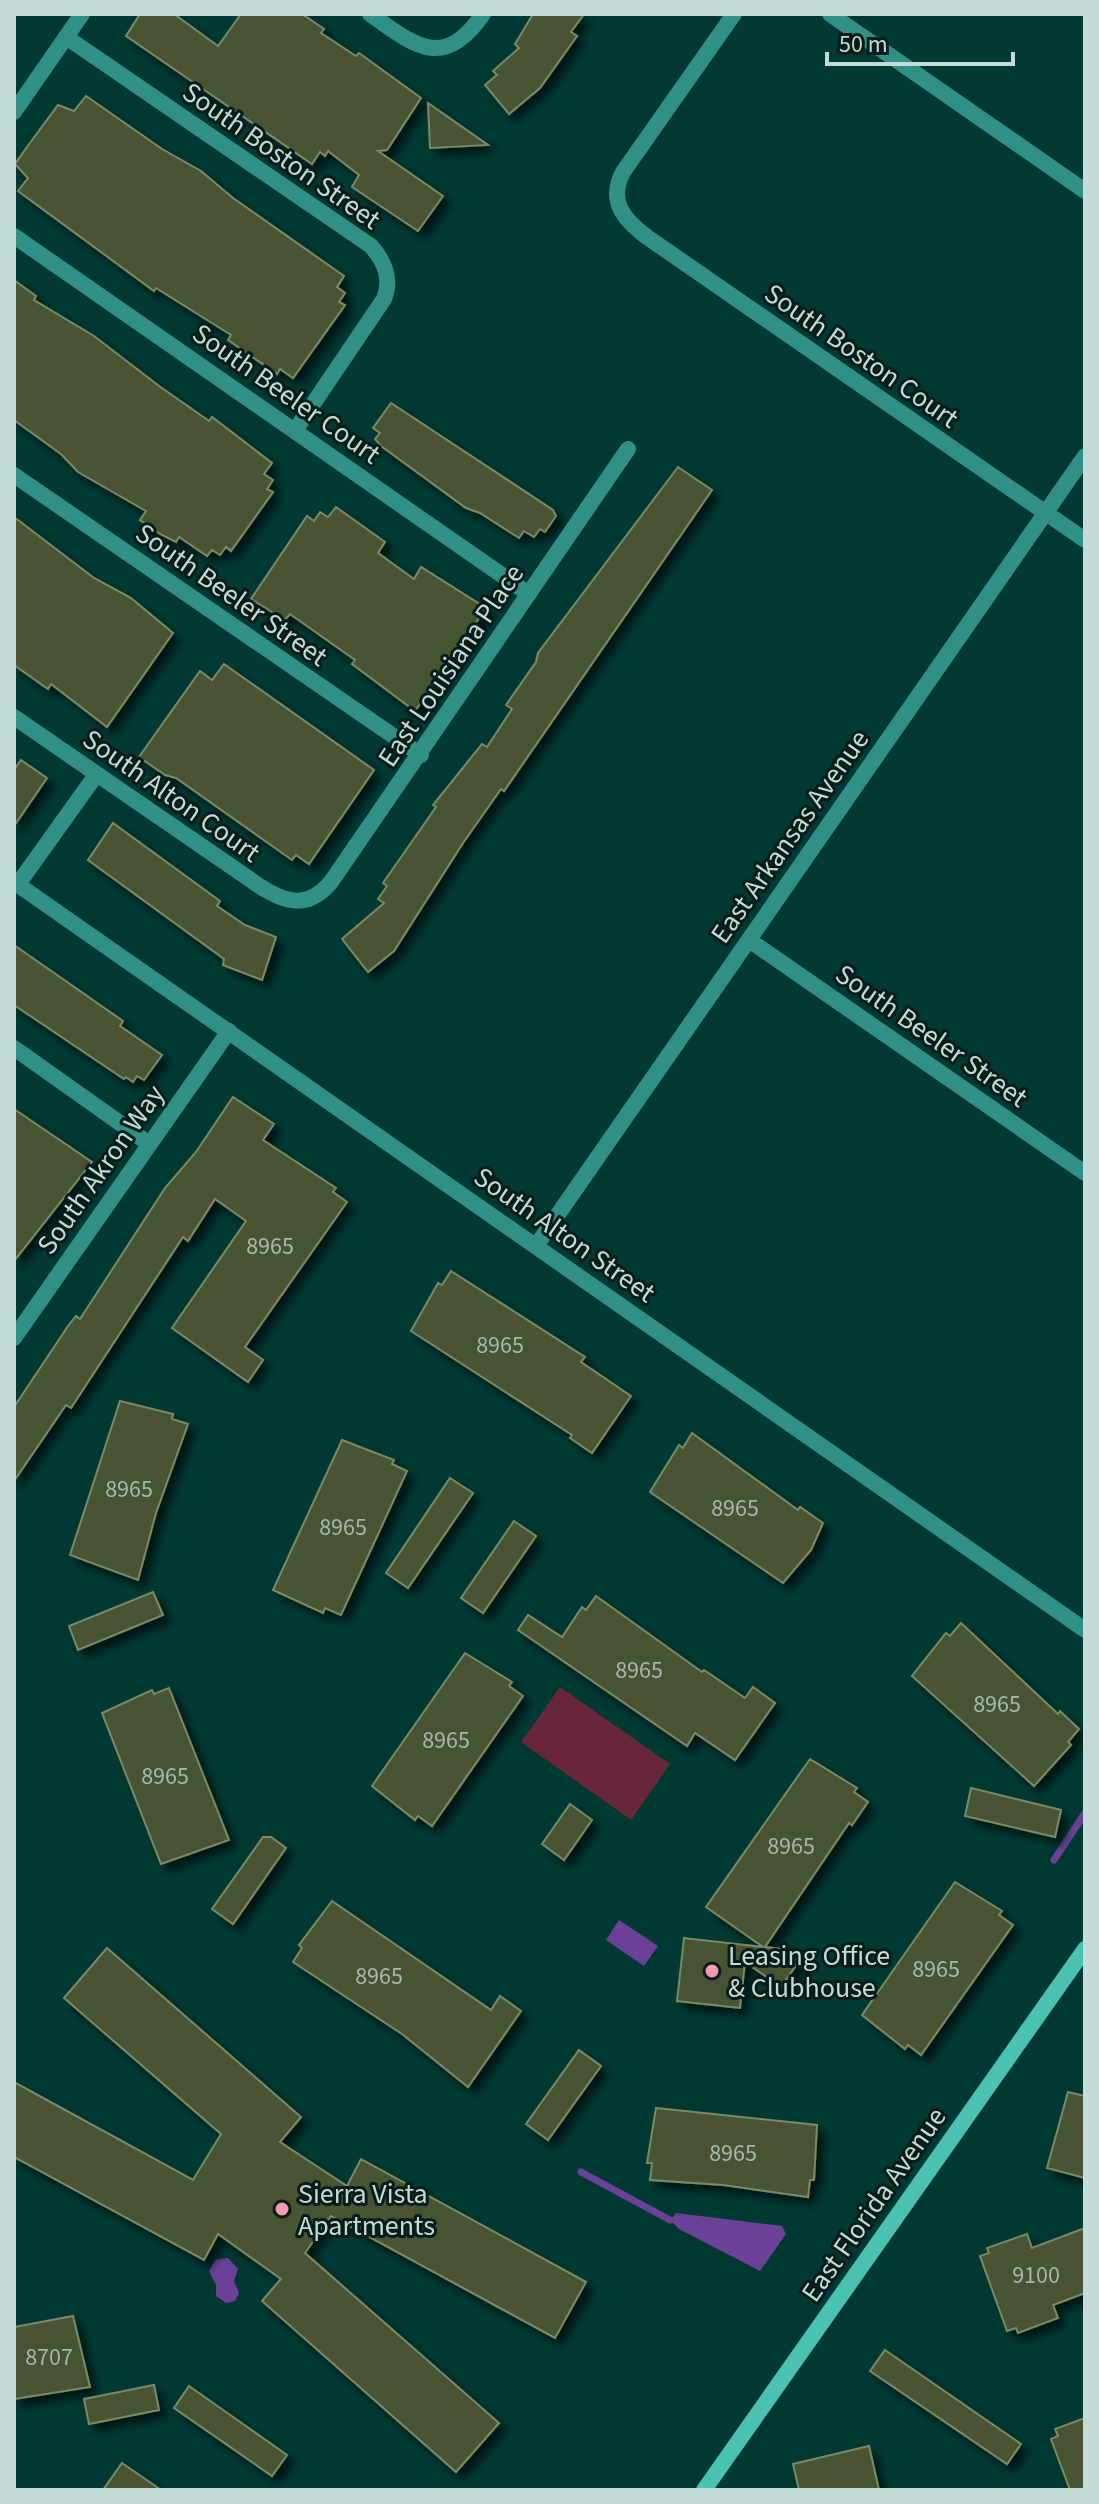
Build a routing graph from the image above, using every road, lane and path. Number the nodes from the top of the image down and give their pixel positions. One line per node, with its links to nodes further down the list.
1 (82, 14): 6 (street)
2 (370, 14): 3 (street)
3 (483, 14)
4 (734, 14): 14 (street, South Boston Court)
5 (830, 14): 8 (street)
6 (66, 37): 7 (street); 10 (street, South Boston Street)
7 (14, 112)
8 (1085, 191)
9 (14, 236): 10 (street, South Beeler Court)
10 (296, 429): 16 (street, South Beeler Court)
11 (628, 449): 16 (street, East Louisiana Place)
12 (1085, 456): 14 (street, East Arkansas Avenue)
13 (14, 475): 18 (street, South Beeler Street)
14 (1046, 513): 15 (street, South Boston Court); 22 (street, East Arkansas Avenue)
15 (1085, 540)
16 (529, 594): 18 (street, East Louisiana Place)
17 (14, 717): 19 (street, South Alton Court)
18 (421, 755): 21 (street, East Louisiana Place)
19 (96, 775): 20 (street); 21 (street, South Alton Court)
20 (16, 883): 23 (street, South Alton Street)
21 (307, 902)
22 (749, 940): 26 (street, South Beeler Street); 27 (street, East Arkansas Avenue)
23 (229, 1031): 25 (street, South Akron Way); 27 (street, South Alton Street)
24 (14, 1048): 25 (street)
25 (148, 1143): 28 (street, South Akron Way)
26 (1085, 1173)
27 (536, 1246): 29 (street, South Alton Street)
28 (14, 1338)
29 (1085, 1630)
30 (1085, 1949): 31 (main road, East Florida Avenue)
31 (704, 2490)

